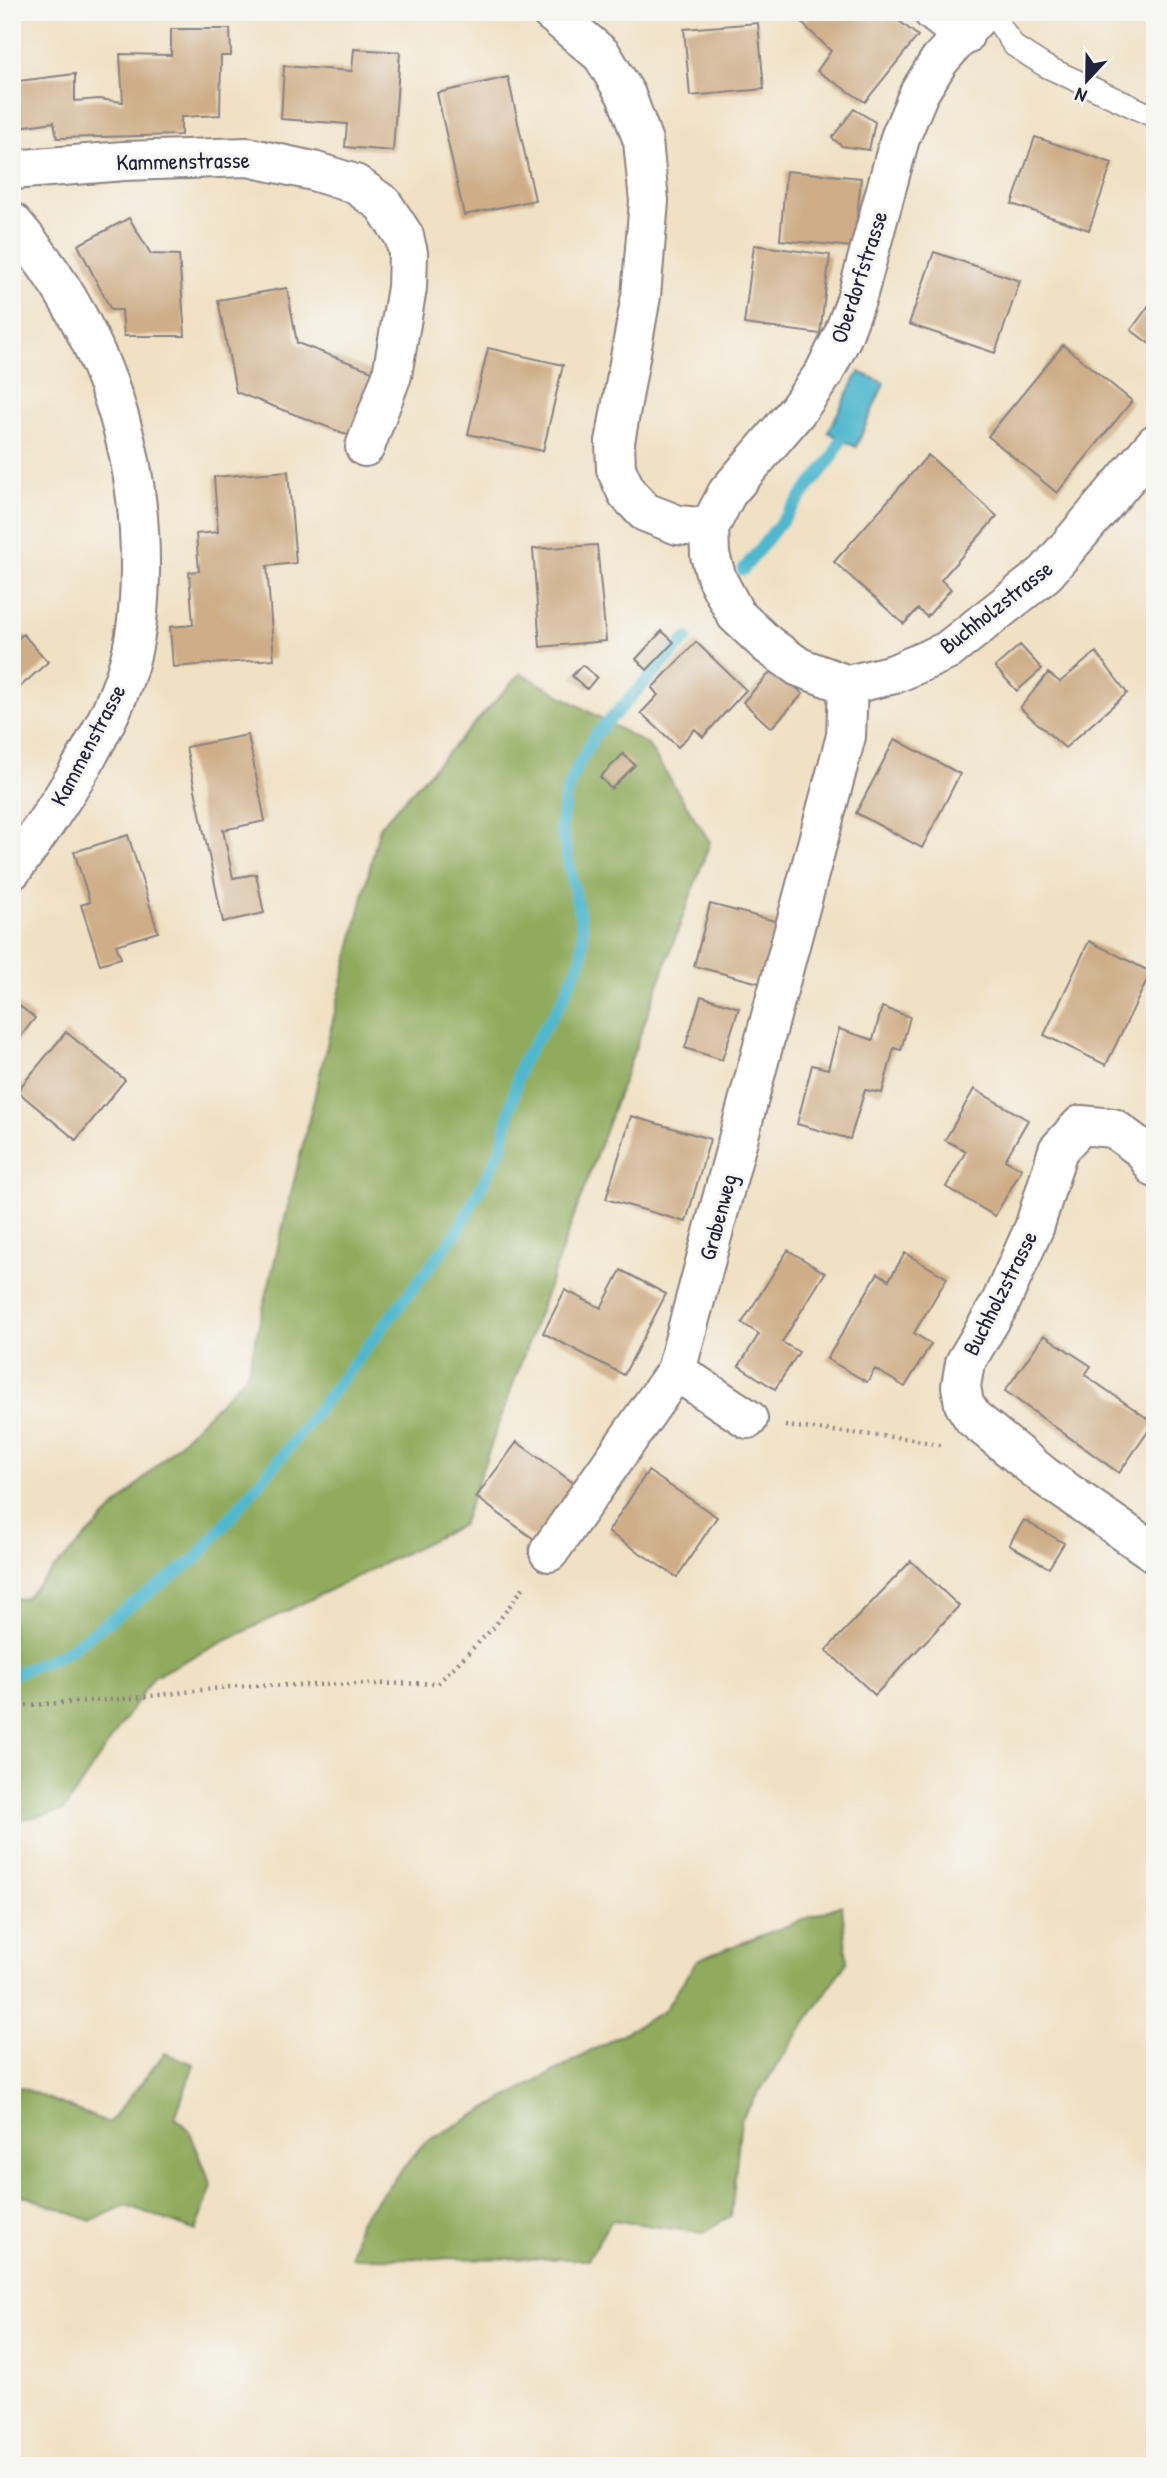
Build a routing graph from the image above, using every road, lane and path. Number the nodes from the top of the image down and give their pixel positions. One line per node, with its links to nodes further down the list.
1 (551, 12): 9 (street)
2 (933, 12): 3 (street)
3 (979, 20): 4 (lane); 9 (street, Oberdorfstrasse)
4 (1155, 117)
5 (12, 170): 8 (street, Kammenstrasse)
6 (12, 222): 11 (street, Kammenstrasse)
7 (1155, 444): 10 (street, Buchholzstrasse)
8 (365, 447)
9 (709, 528): 10 (street)
10 (848, 685): 13 (street, Grabenweg)
11 (12, 870)
12 (1155, 1168): 17 (street, Buchholzstrasse)
13 (676, 1371): 14 (street); 16 (street)
14 (748, 1419): 15 (path)
15 (946, 1447)
16 (549, 1552): 18 (path)
17 (1155, 1553)
18 (12, 1706)

